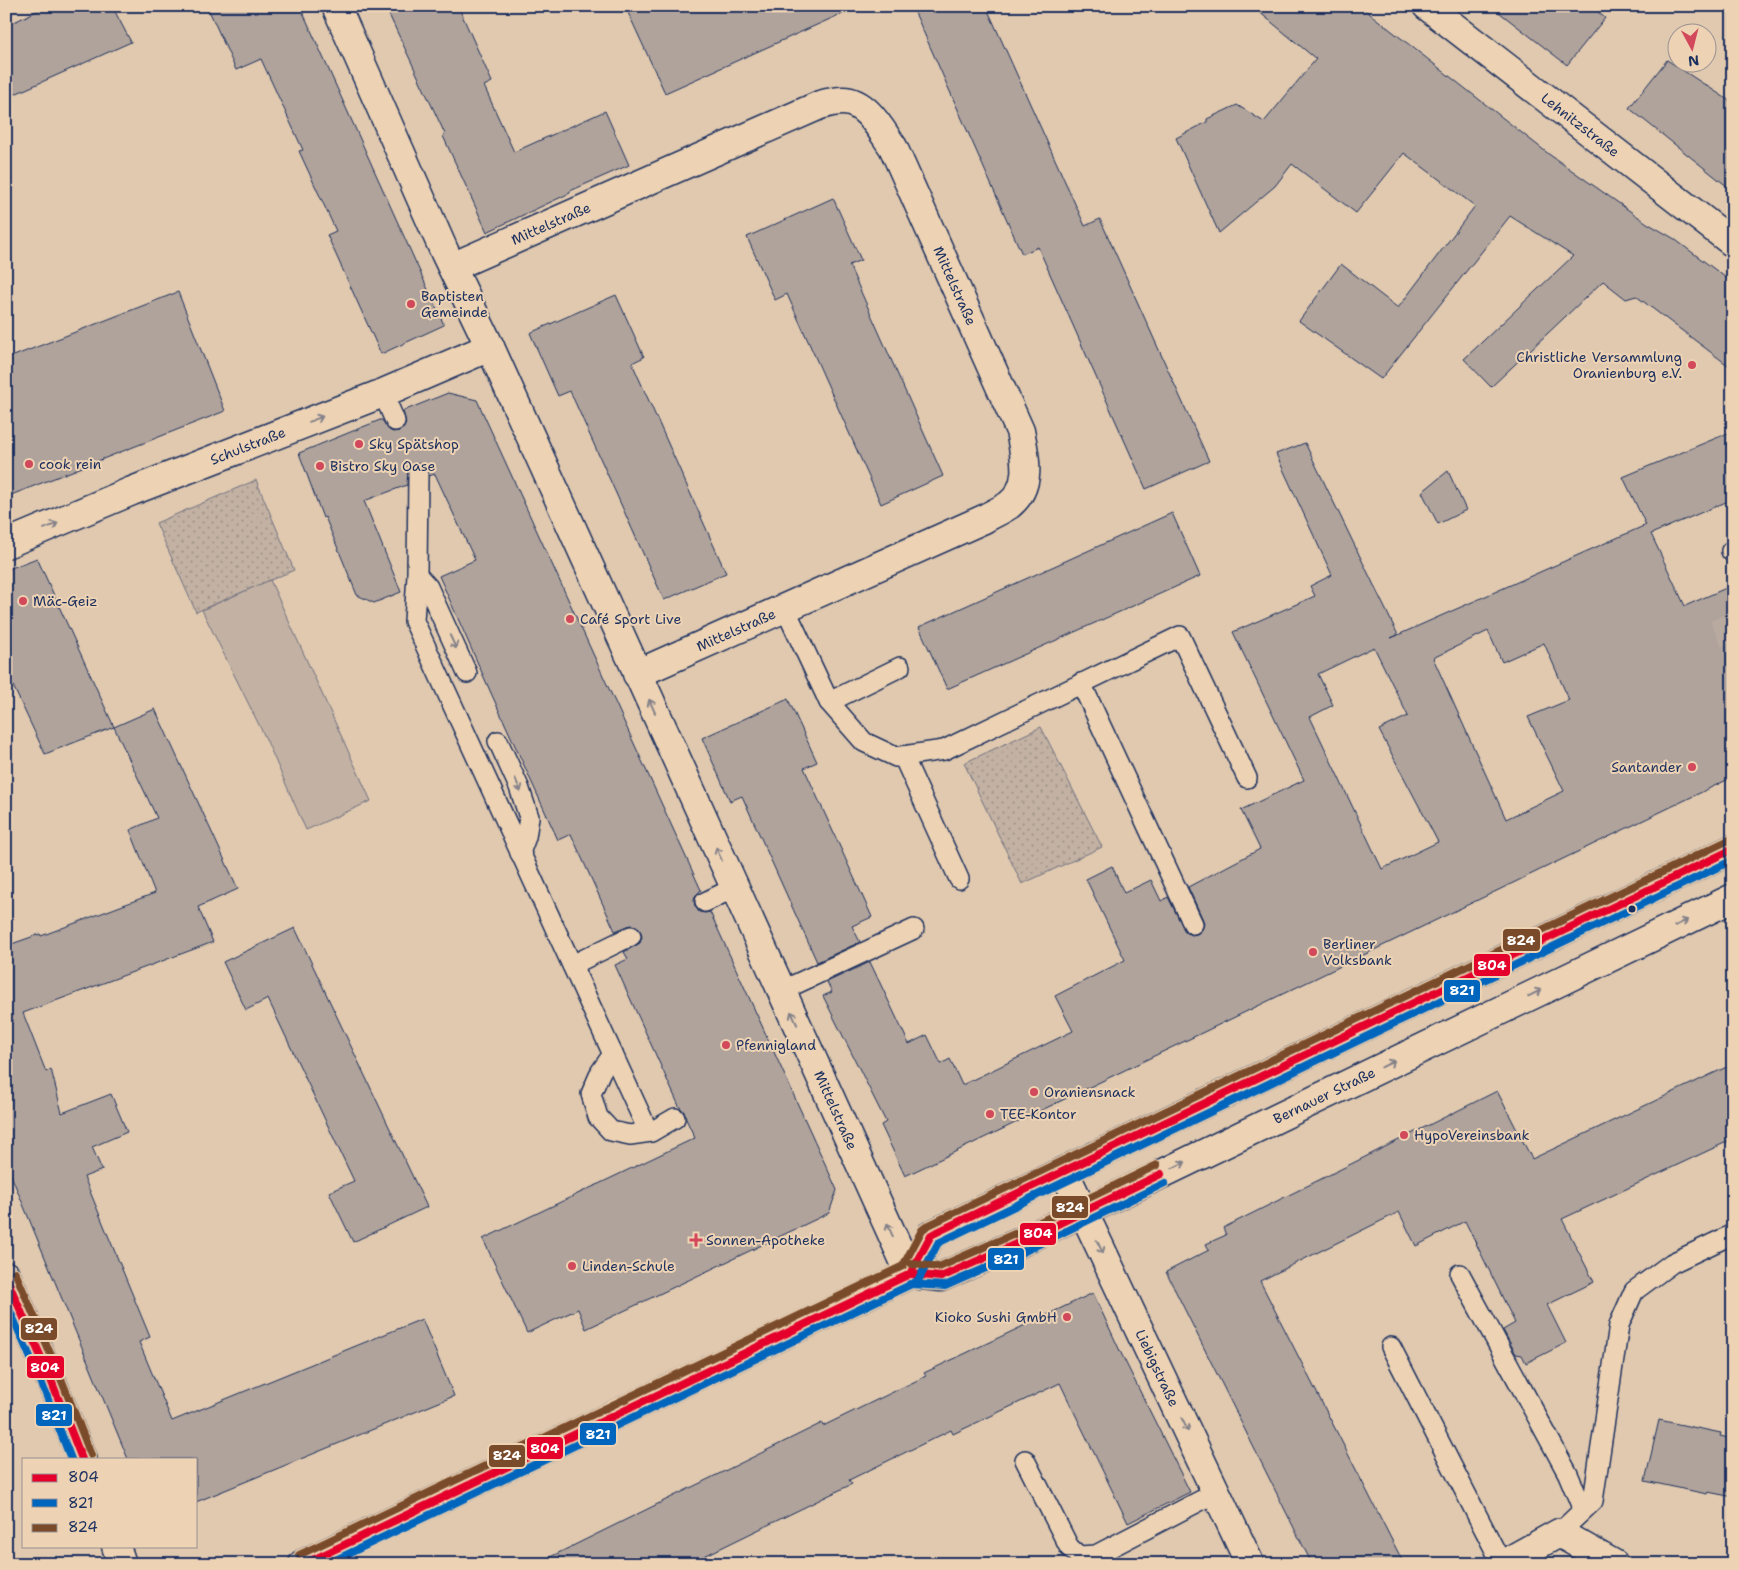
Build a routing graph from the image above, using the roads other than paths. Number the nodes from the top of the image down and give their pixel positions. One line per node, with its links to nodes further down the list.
1 (336, 6): 4 (street, Mittelstraße)
2 (1427, 6): 3 (street, Lehnitzstraße)
3 (1733, 243)
4 (452, 267): 5 (street, Mittelstraße); 11 (street, Mittelstraße)
5 (490, 347): 6 (street, Schulstraße); 14 (street, Mittelstraße)
6 (383, 393): 7 (lane); 9 (street, Schulstraße, one-way to 6)
7 (395, 421)
8 (418, 474): 10 (lane)
9 (6, 544)
10 (417, 575): 13 (lane, one-way to 13); 21 (lane)
11 (785, 608): 14 (street, Mittelstraße); 16 (lane)
12 (900, 667): 16 (lane)
13 (466, 672)
14 (637, 674): 23 (street, Mittelstraße, one-way to 14)
15 (1081, 683): 18 (lane); 19 (lane); 26 (lane)
16 (829, 702): 18 (lane)
17 (498, 741): 21 (lane, one-way to 21)
18 (903, 756): 22 (lane)
19 (1247, 778)
20 (1733, 849): 34 (street)
21 (520, 853): 29 (lane)
22 (959, 879)
23 (734, 888): 25 (lane); 30 (street, Mittelstraße)
24 (1733, 898): 35 (street, Bernauer Straße, one-way to 24)
25 (705, 902)
26 (1193, 924)
27 (914, 929): 30 (lane)
28 (631, 936): 29 (lane)
29 (572, 964): 31 (lane)
30 (781, 990): 37 (street, Mittelstraße, one-way to 30)
31 (613, 1054): 32 (lane); 33 (lane)
32 (675, 1118)
33 (644, 1122)
34 (1064, 1171): 35 (street, Liebigstraße); 37 (street)
35 (1083, 1212): 37 (street, Bernauer Straße); 43 (street, Liebigstraße, one-way to 43)
36 (1733, 1234): 44 (lane)
37 (910, 1274): 48 (street)
38 (1460, 1274): 44 (lane)
39 (6, 1276): 41 (street)
40 (1391, 1347): 50 (lane)
41 (82, 1458)
42 (1025, 1460): 43 (lane)
43 (1217, 1492): 49 (street, Liebigstraße)
44 (1583, 1510): 45 (lane)
45 (1559, 1532): 50 (street); 51 (street)
46 (117, 1548): 47 (street)
47 (122, 1564)
48 (303, 1564)
49 (1250, 1564)
50 (1502, 1564)
51 (1614, 1564)

